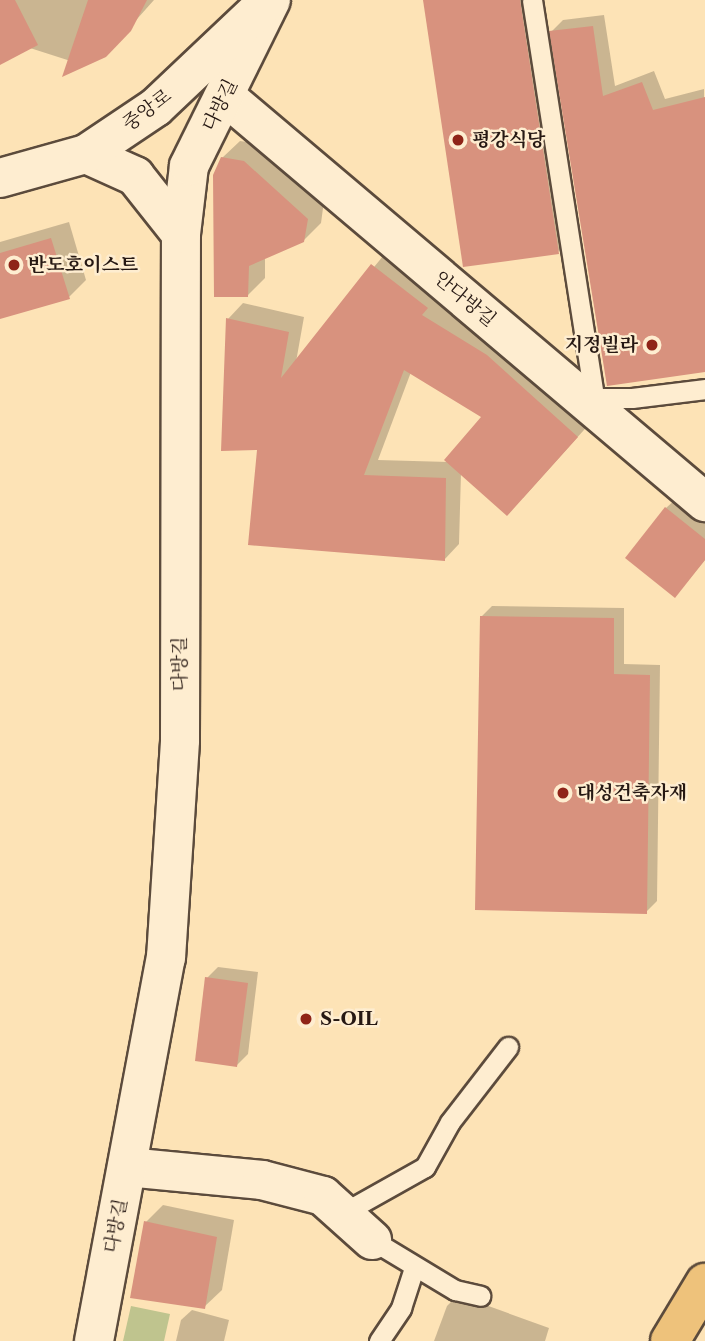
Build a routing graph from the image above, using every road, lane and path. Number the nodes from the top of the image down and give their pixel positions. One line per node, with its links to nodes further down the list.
1 (270, 0): 3 (street, 다방길); 4 (street, 중앙로)
2 (532, 0): 8 (lane)
3 (225, 96): 6 (street, 다방길); 8 (street, 안다방길)
4 (86, 154): 5 (street, 중앙로); 6 (street)
5 (0, 178)
6 (181, 234): 11 (street, 다방길)
7 (705, 389): 8 (lane)
8 (596, 404): 9 (street, 안다방길)
9 (705, 502)
10 (508, 1048): 12 (lane)
11 (127, 1167): 12 (street); 17 (street, 다방길)
12 (343, 1213): 13 (street)
13 (372, 1240): 14 (lane)
14 (414, 1268): 16 (lane); 18 (lane)
15 (705, 1283): 19 (highway)
16 (480, 1296)
17 (94, 1341)
18 (379, 1341)
19 (670, 1341)

